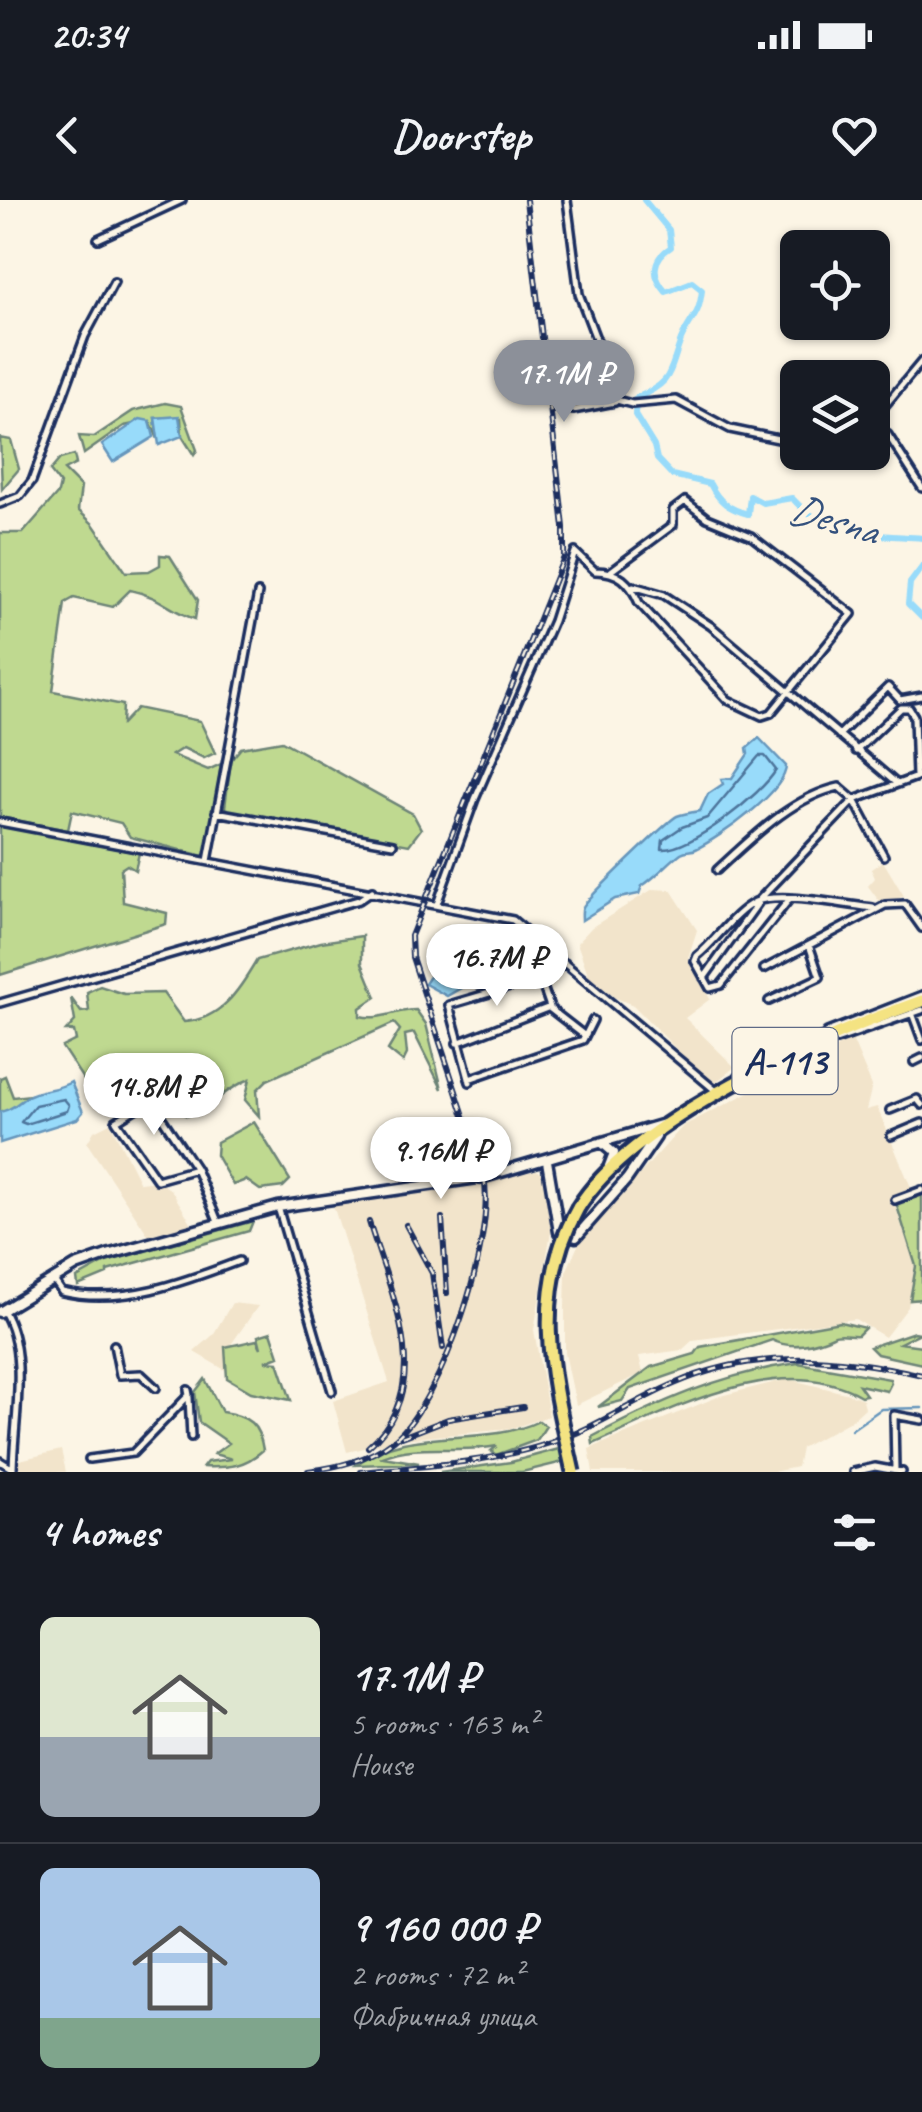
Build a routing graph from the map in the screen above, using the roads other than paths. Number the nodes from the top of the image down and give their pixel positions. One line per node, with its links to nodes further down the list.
1 (182, 200): 3 (street)
2 (567, 200): 8 (street)
3 (98, 239)
4 (114, 282): 12 (street)
5 (922, 360): 7 (street)
6 (571, 370): 8 (street)
7 (890, 400)
8 (617, 402): 10 (street)
9 (890, 438): 11 (street)
10 (780, 439)
11 (922, 488)
12 (0, 504)
13 (611, 571): 14 (street); 16 (street); 33 (street)
14 (632, 586): 16 (street); 16 (street)
15 (258, 593): 24 (street)
16 (787, 693): 19 (street)
17 (922, 696): 19 (street)
18 (918, 729): 20 (street); 21 (street)
19 (839, 735): 20 (street)
20 (856, 751): 22 (street)
21 (919, 776): 22 (street)
22 (896, 782): 23 (street)
23 (854, 800): 27 (street); 29 (street); 32 (street)
24 (216, 812): 26 (street); 28 (street)
25 (0, 822): 28 (street)
26 (393, 844)
27 (884, 856)
28 (208, 861): 30 (street)
29 (717, 870)
30 (372, 891): 33 (street); 42 (street)
31 (788, 900): 32 (street); 34 (street); 40 (street)
32 (758, 901): 40 (street); 40 (street)
33 (437, 904): 37 (street)
34 (873, 908): 35 (street); 36 (street)
35 (922, 928)
36 (809, 945): 38 (street); 41 (street)
37 (565, 963): 39 (street); 51 (street)
38 (764, 968)
39 (540, 978): 44 (street); 48 (street)
40 (704, 978)
41 (769, 1000)
42 (0, 1003)
43 (920, 1005): 47 (street); 51 (highway, А-113); 57 (highway, А-113)
44 (549, 1008): 46 (street); 48 (street)
45 (593, 1020): 46 (street)
46 (585, 1036): 48 (street)
47 (922, 1040)
48 (458, 1043)
49 (922, 1058): 50 (street)
50 (914, 1062)
51 (720, 1095): 54 (highway, А-113)
52 (922, 1106): 53 (street)
53 (890, 1110)
54 (668, 1123): 58 (street); 61 (highway, А-113)
55 (922, 1123): 56 (street)
56 (891, 1136)
57 (656, 1137): 61 (highway, А-113); 62 (street)
58 (598, 1144): 59 (street); 61 (street)
59 (547, 1161): 62 (street); 65 (street)
60 (196, 1169): 60 (street); 66 (street)
61 (608, 1173): 62 (street); 79 (highway, А-113, bridge)
62 (631, 1174)
63 (922, 1190): 64 (street)
64 (895, 1200)
65 (278, 1207): 66 (street); 72 (street)
66 (218, 1224): 68 (street)
67 (239, 1261): 68 (street)
68 (53, 1279): 69 (street)
69 (2, 1311): 77 (street)
70 (114, 1345): 71 (street)
71 (156, 1388)
72 (332, 1391)
73 (922, 1420): 78 (street)
74 (191, 1437): 75 (street)
75 (88, 1459)
76 (0, 1460): 77 (street)
77 (13, 1471)
78 (898, 1471): 80 (street)
79 (576, 1472)
80 (853, 1472)

